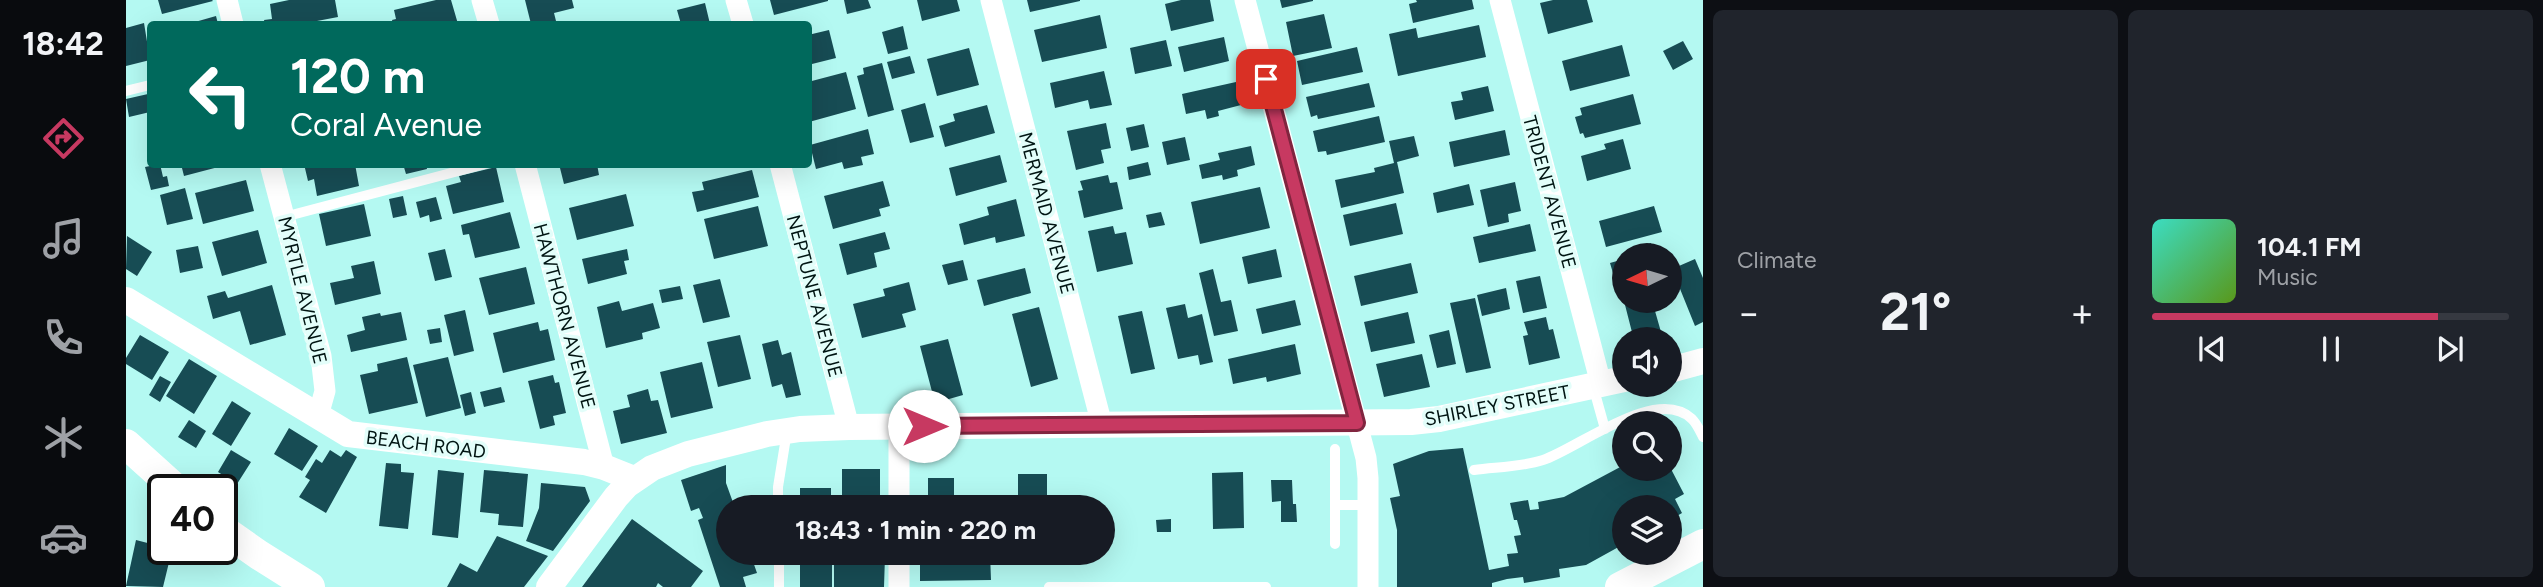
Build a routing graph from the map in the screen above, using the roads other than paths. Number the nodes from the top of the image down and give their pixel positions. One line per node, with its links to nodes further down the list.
1 (227, 0): 7 (street)
2 (482, 0): 8 (street)
3 (736, 0): 9 (street)
4 (991, 0): 23 (street, MERMAID AVENUE)
5 (1245, 0): 22 (street)
6 (1500, 0): 20 (street, TRIDENT AVENUE)
7 (232, 21)
8 (488, 21)
9 (742, 21)
10 (147, 86): 11 (lane)
11 (126, 91)
12 (271, 168): 16 (street, MYRTLE AVENUE)
13 (470, 168): 16 (lane)
14 (526, 168): 31 (street, HAWTHORN AVENUE)
15 (781, 168): 25 (street, NEPTUNE AVENUE)
16 (284, 217): 21 (street, MYRTLE AVENUE)
17 (126, 300): 21 (street, BEACH ROAD)
18 (1703, 361): 19 (street)
19 (1682, 367)
20 (1606, 383): 22 (street, SHIRLEY STREET); 26 (lane)
21 (318, 416): 31 (street, BEACH ROAD)
22 (1357, 423): 23 (street, SHIRLEY STREET); 38 (street)
23 (1102, 425): 24 (street, SHIRLEY STREET)
24 (899, 426): 25 (street, SHIRLEY STREET); 36 (street)
25 (849, 427): 27 (street, SHIRLEY STREET)
26 (1605, 429): 28 (lane); 32 (lane)
27 (787, 430): 34 (street, SHIRLEY STREET); 35 (lane)
28 (1703, 437)
29 (126, 444): 33 (main road)
30 (1335, 449): 37 (lane)
31 (604, 467): 34 (street, BEACH ROAD)
32 (1474, 470)
33 (159, 474)
34 (634, 479): 46 (street, SHIRLEY STREET)
35 (778, 495)
36 (899, 495)
37 (1335, 505): 38 (lane); 40 (lane)
38 (1368, 505): 51 (street)
39 (238, 540): 45 (main road)
40 (1335, 544)
41 (1703, 544): 52 (main road)
42 (779, 565): 47 (lane)
43 (899, 565): 48 (street)
44 (1206, 586): 49 (lane); 50 (lane)
45 (310, 587)
46 (549, 587)
47 (779, 587)
48 (899, 587)
49 (1049, 587)
50 (1266, 587)
51 (1368, 587)
52 (1620, 587)

